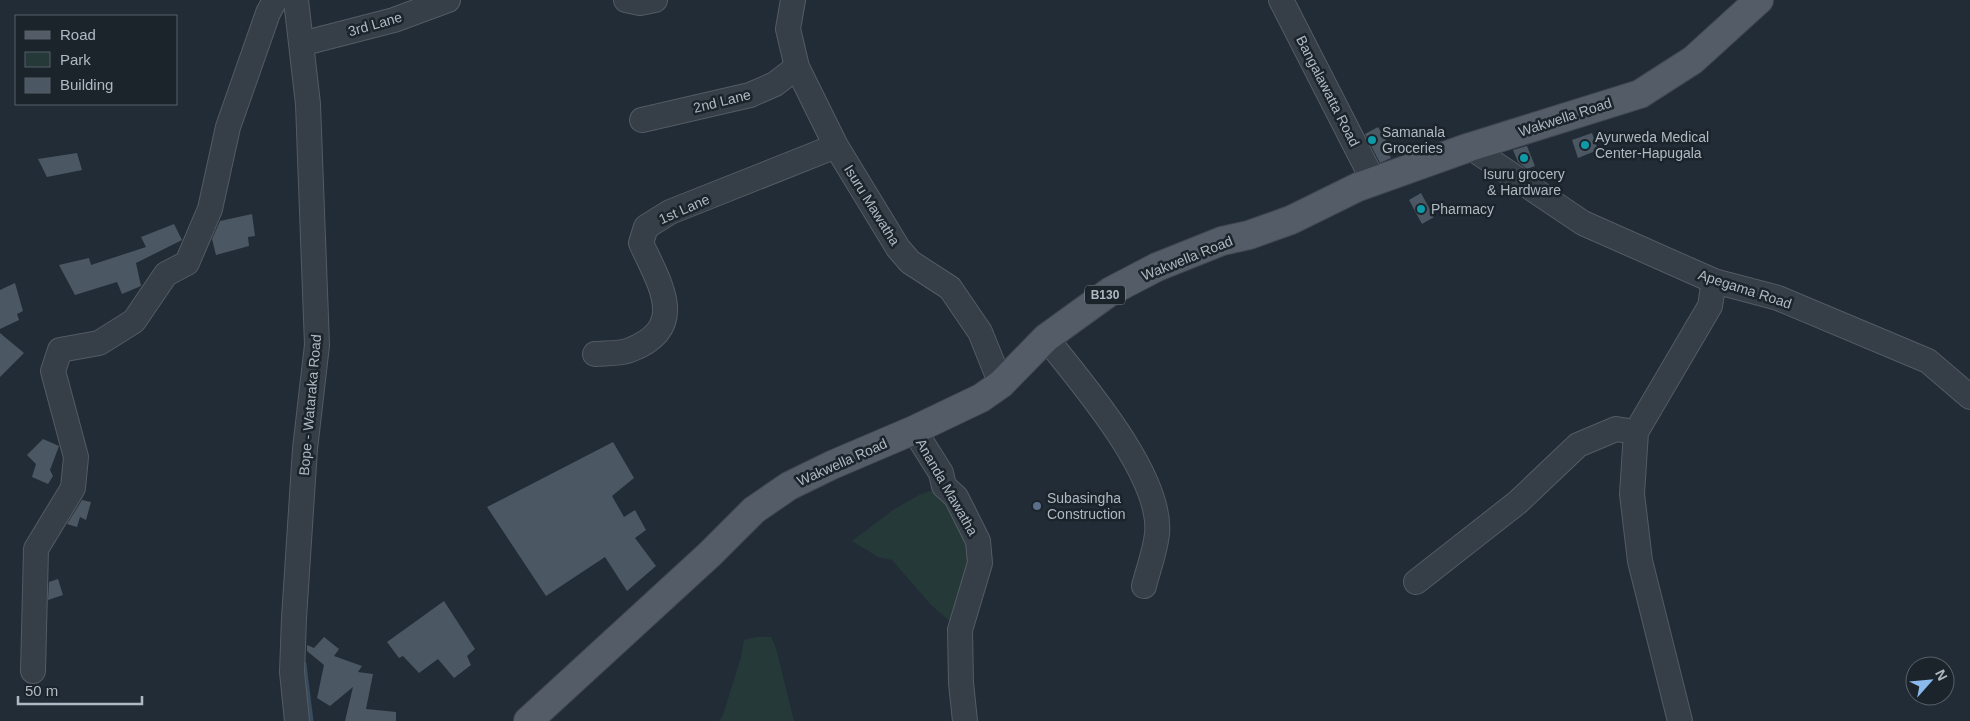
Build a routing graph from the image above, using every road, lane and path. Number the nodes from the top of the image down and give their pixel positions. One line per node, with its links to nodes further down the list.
1 (275, 0): 24 (street)
2 (296, 0): 9 (street, Bope - Wataraka Road)
3 (448, 0): 9 (street, 3rd Lane)
4 (626, 0): 5 (street)
5 (655, 0)
6 (793, 0): 10 (street, Isuru Mawatha)
7 (1281, 0): 14 (street, Bangalawatta Road)
8 (1759, 0): 13 (main road, Wakwella Road / B130)
9 (301, 44): 25 (street, Bope - Wataraka Road)
10 (797, 67): 11 (street, 2nd Lane); 12 (street, Isuru Mawatha)
11 (642, 120)
12 (836, 146): 17 (street, 1st Lane); 18 (street, Isuru Mawatha)
13 (1470, 147): 14 (main road, Wakwella Road / B130); 15 (street, Apegama Road)
14 (1374, 182): 16 (main road, Wakwella Road / B130)
15 (1714, 281): 19 (street, Apegama Road); 21 (street)
16 (1046, 338): 18 (main road, Wakwella Road / B130); 23 (street)
17 (595, 354)
18 (1001, 384): 20 (main road, Wakwella Road / B130)
19 (1970, 397)
20 (914, 430): 26 (main road, Wakwella Road / B130); 27 (street, Ananda Mawatha)
21 (1636, 432): 22 (street); 28 (street)
22 (1416, 582)
23 (1144, 586)
24 (33, 671)
25 (297, 721)
26 (528, 721)
27 (965, 721)
28 (1680, 721)

